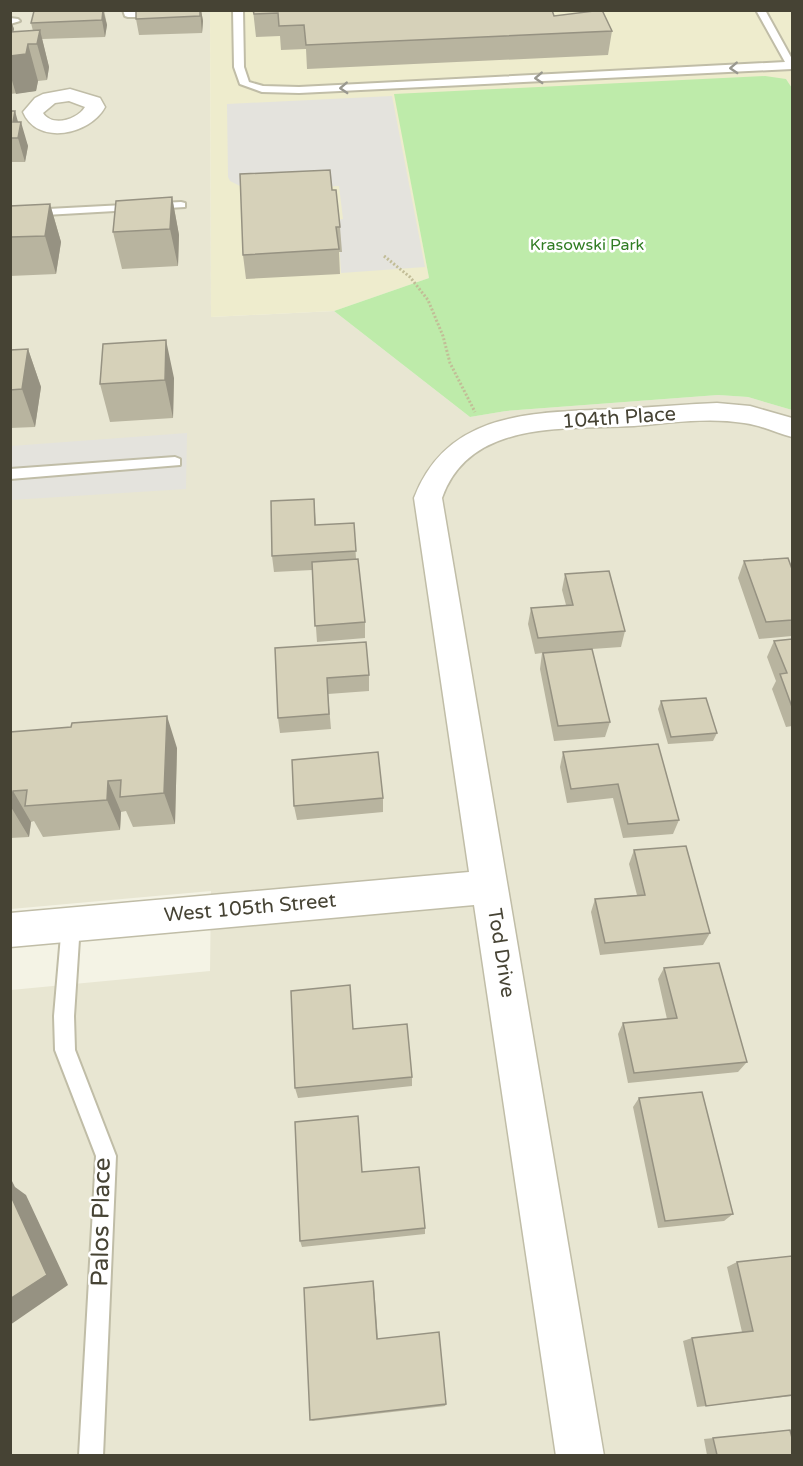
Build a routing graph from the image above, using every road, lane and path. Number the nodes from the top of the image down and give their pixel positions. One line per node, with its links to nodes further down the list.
1 (128, 10): 4 (lane)
2 (238, 10): 5 (lane, one-way to 2)
3 (760, 10): 5 (lane)
4 (164, 14)
5 (792, 66)
6 (33, 112): 7 (street)
7 (10, 113)
8 (181, 205): 9 (lane)
9 (10, 214)
10 (384, 256): 12 (path)
11 (792, 428): 12 (street, 104th Place)
12 (488, 435): 13 (street, 104th Place)
13 (452, 457): 16 (street, Tod Drive)
14 (175, 462): 15 (lane)
15 (10, 474)
16 (490, 886): 17 (street, West 105th Street); 20 (street, Tod Drive)
17 (71, 924): 18 (street, West 105th Street); 19 (lane, Palos Place)
18 (10, 930)
19 (90, 1455)
20 (580, 1455)

